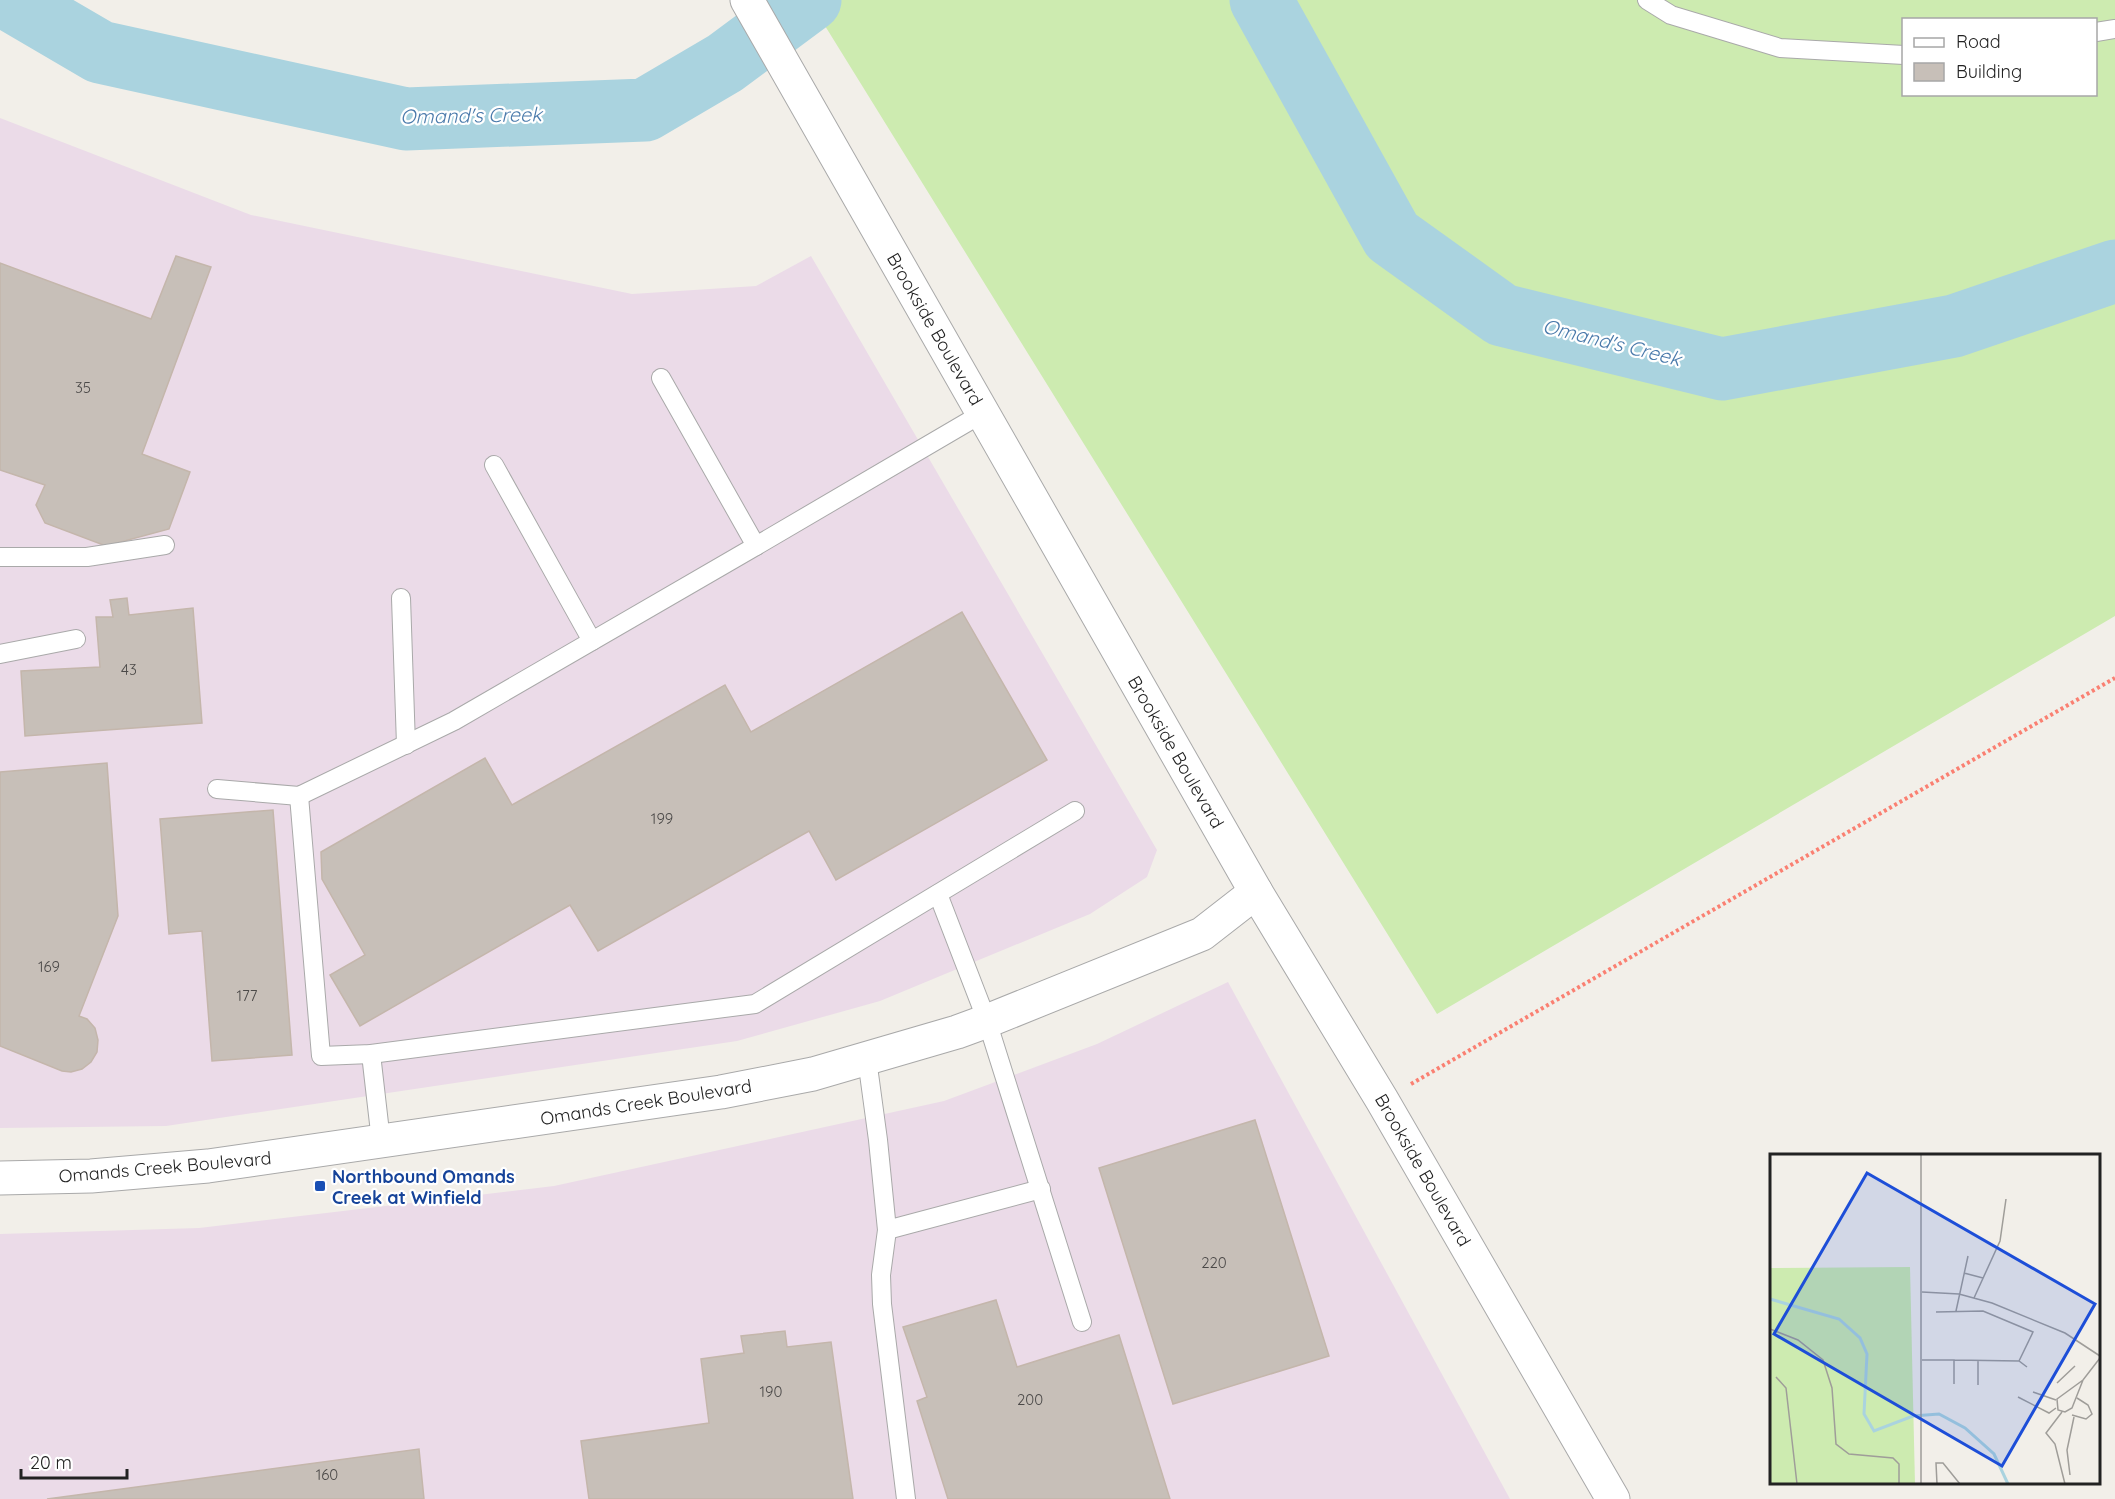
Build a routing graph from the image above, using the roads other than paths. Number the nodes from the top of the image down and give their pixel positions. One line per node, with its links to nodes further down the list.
1 (747, 0): 7 (street, Brookside Boulevard)
2 (1647, 0): 5 (lane)
3 (2115, 29): 4 (lane)
4 (2097, 32)
5 (1902, 55)
6 (662, 378): 10 (lane)
7 (983, 413): 10 (lane); 20 (street, Brookside Boulevard)
8 (494, 465): 14 (lane)
9 (165, 545): 11 (lane)
10 (756, 546): 14 (lane)
11 (0, 557)
12 (401, 598): 16 (lane)
13 (76, 639): 15 (lane)
14 (592, 641): 16 (lane)
15 (0, 654)
16 (406, 745): 18 (lane)
17 (217, 789): 18 (lane)
18 (299, 796): 23 (lane)
19 (1076, 811): 21 (lane)
20 (1256, 892): 22 (street, Omands Creek Boulevard); 31 (street, Brookside Boulevard)
21 (938, 894): 22 (lane); 23 (lane)
22 (987, 1021): 24 (street, Omands Creek Boulevard); 27 (lane)
23 (371, 1054): 25 (lane)
24 (867, 1059): 25 (street, Omands Creek Boulevard); 28 (lane)
25 (381, 1141): 26 (street, Omands Creek Boulevard)
26 (0, 1178)
27 (1041, 1189): 28 (lane); 29 (lane)
28 (887, 1230): 30 (lane)
29 (1082, 1322)
30 (906, 1499)
31 (1613, 1499)

